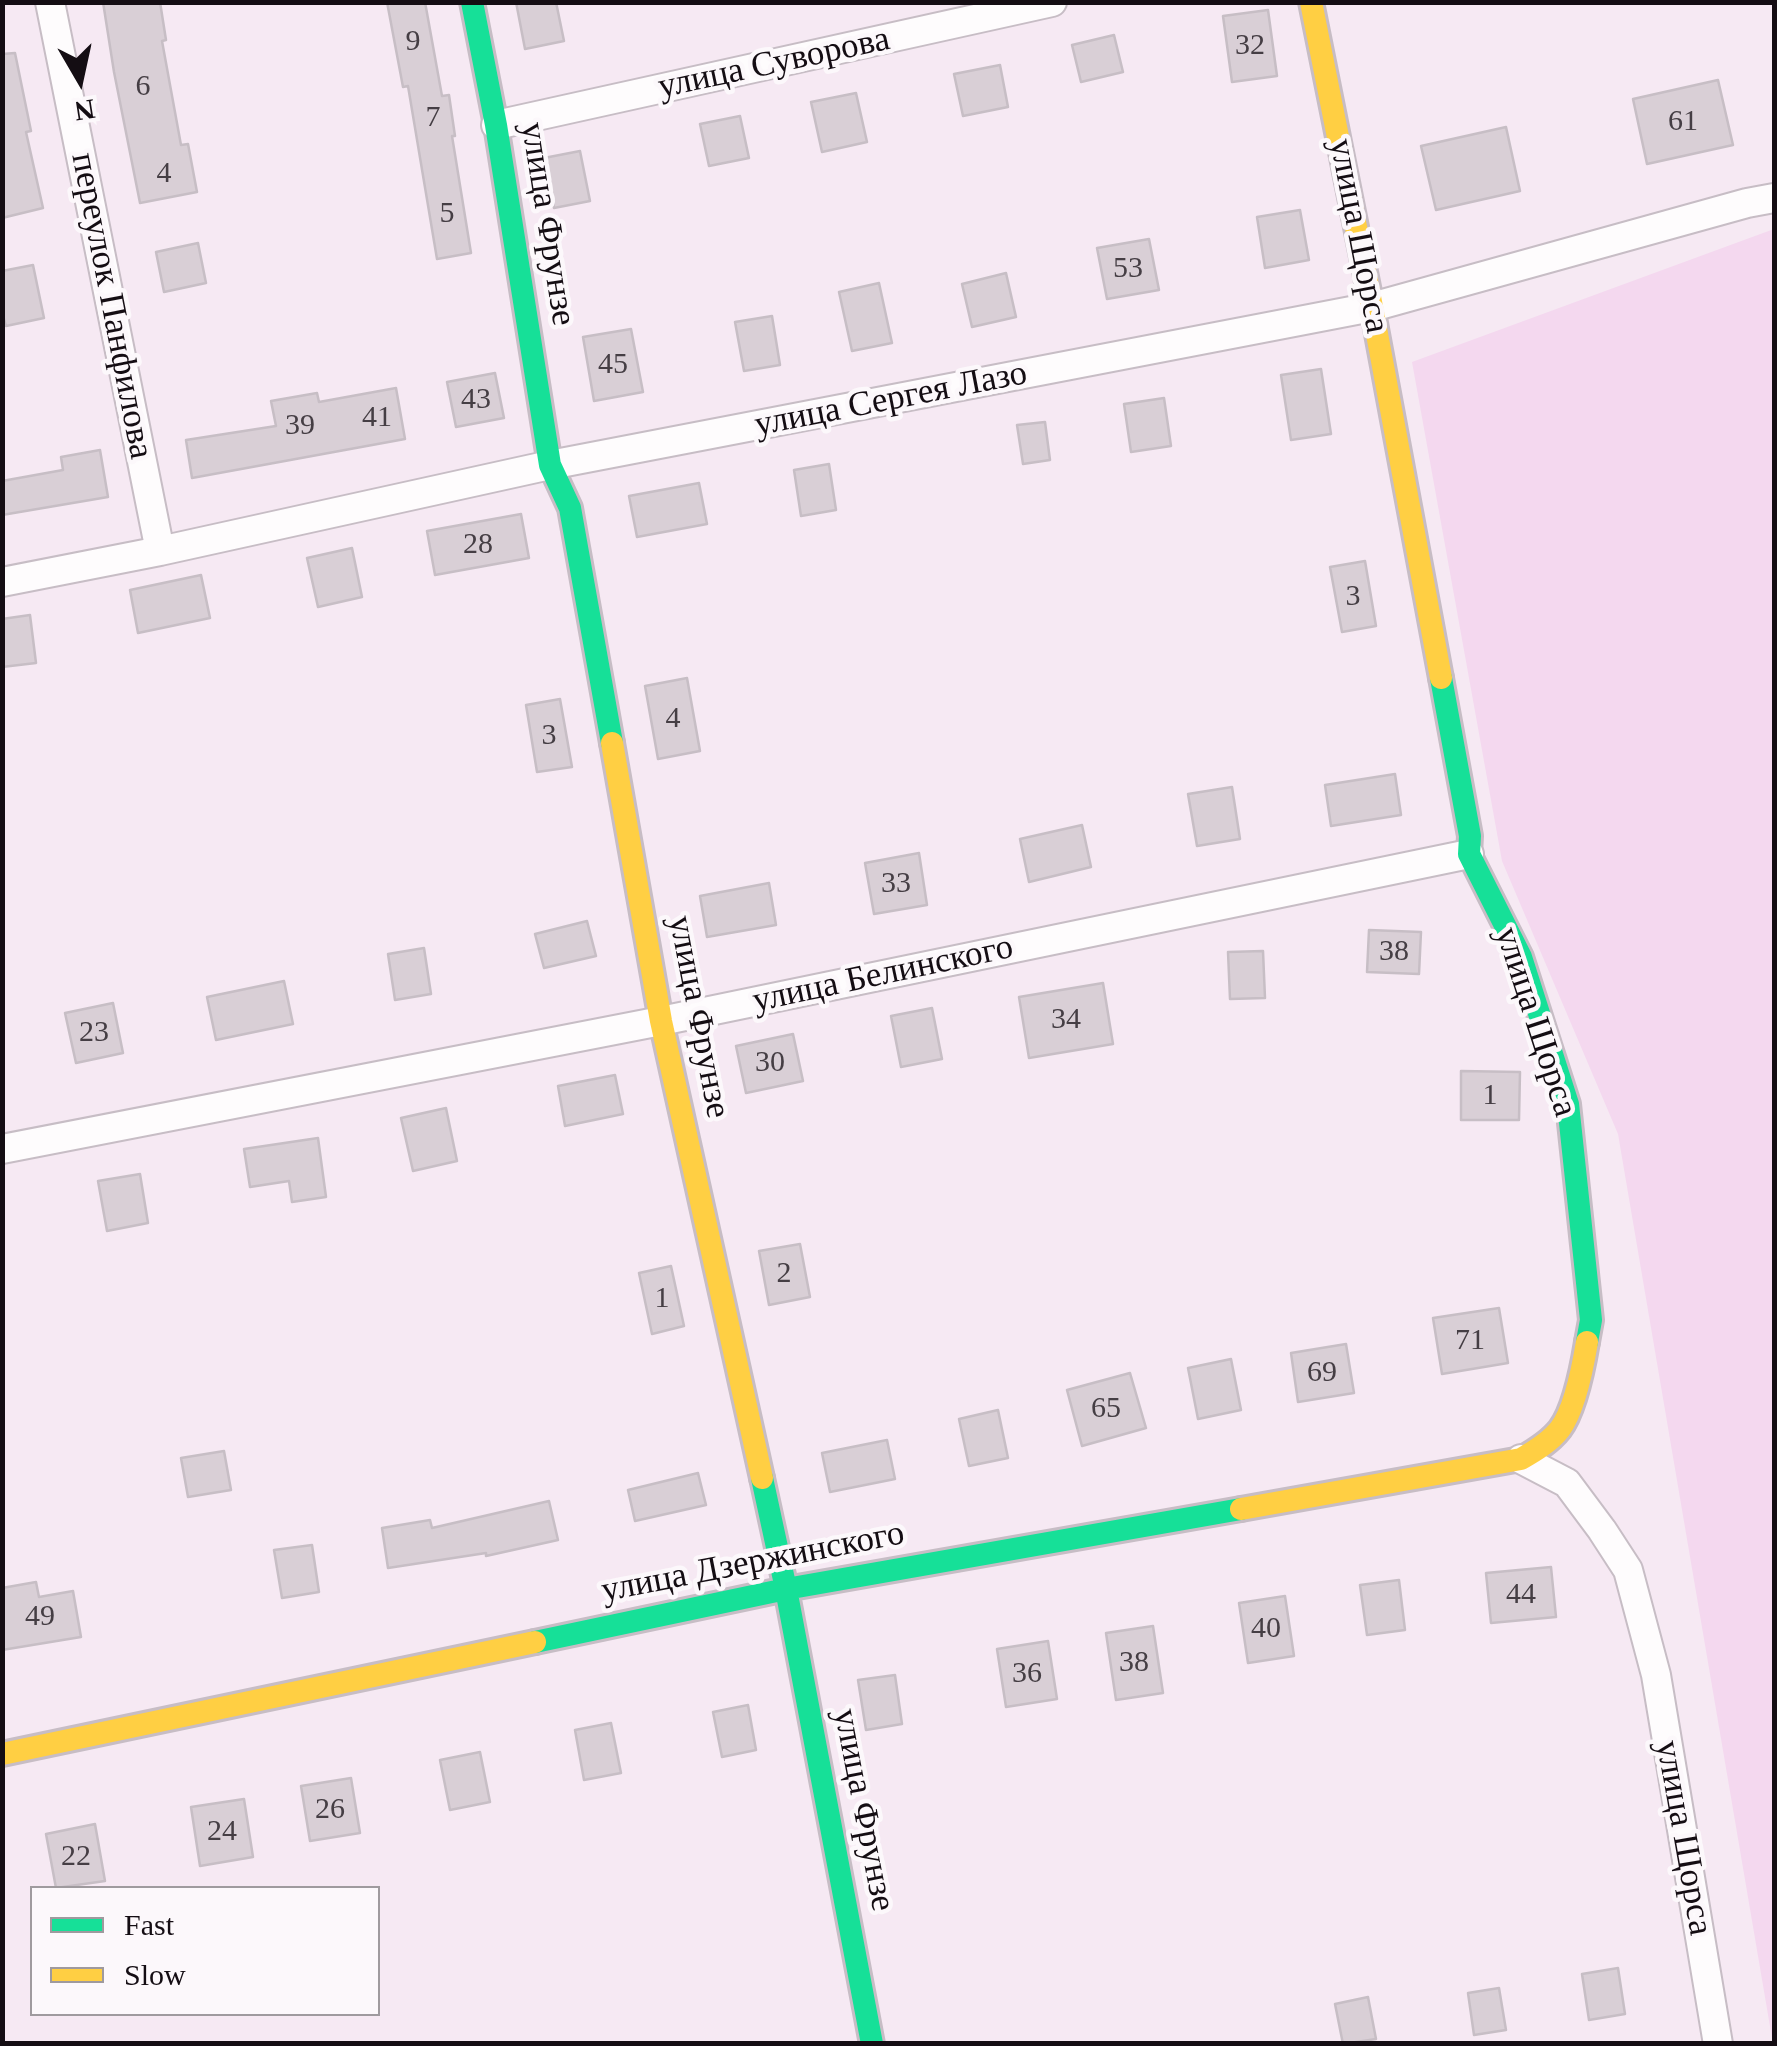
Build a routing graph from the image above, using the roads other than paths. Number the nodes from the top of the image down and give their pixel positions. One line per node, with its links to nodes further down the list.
1 (50, 2): 9 (street, переулок Панфилова)
2 (472, 2): 5 (street, улица Фрунзе)
3 (1052, 2): 5 (street, улица Суворова)
4 (1312, 2): 7 (street, улица Щорса)
5 (496, 125): 8 (street, улица Фрунзе)
6 (1774, 198): 7 (street, улица Сергея Лазо)
7 (1372, 307): 8 (street, улица Сергея Лазо); 11 (street, улица Щорса)
8 (550, 465): 9 (street, улица Сергея Лазо); 12 (street, улица Фрунзе)
9 (160, 551): 10 (street, улица Сергея Лазо)
10 (2, 582)
11 (1469, 854): 12 (street, улица Белинского); 14 (street, улица Щорса)
12 (661, 1021): 13 (street, улица Белинского); 15 (street, улица Фрунзе)
13 (2, 1149)
14 (1521, 1458): 15 (street, улица Дзержинского); 18 (street, улица Щорса)
15 (786, 1589): 16 (street, улица Дзержинского); 17 (street, улица Фрунзе)
16 (2, 1754)
17 (872, 2044)
18 (1718, 2044)

